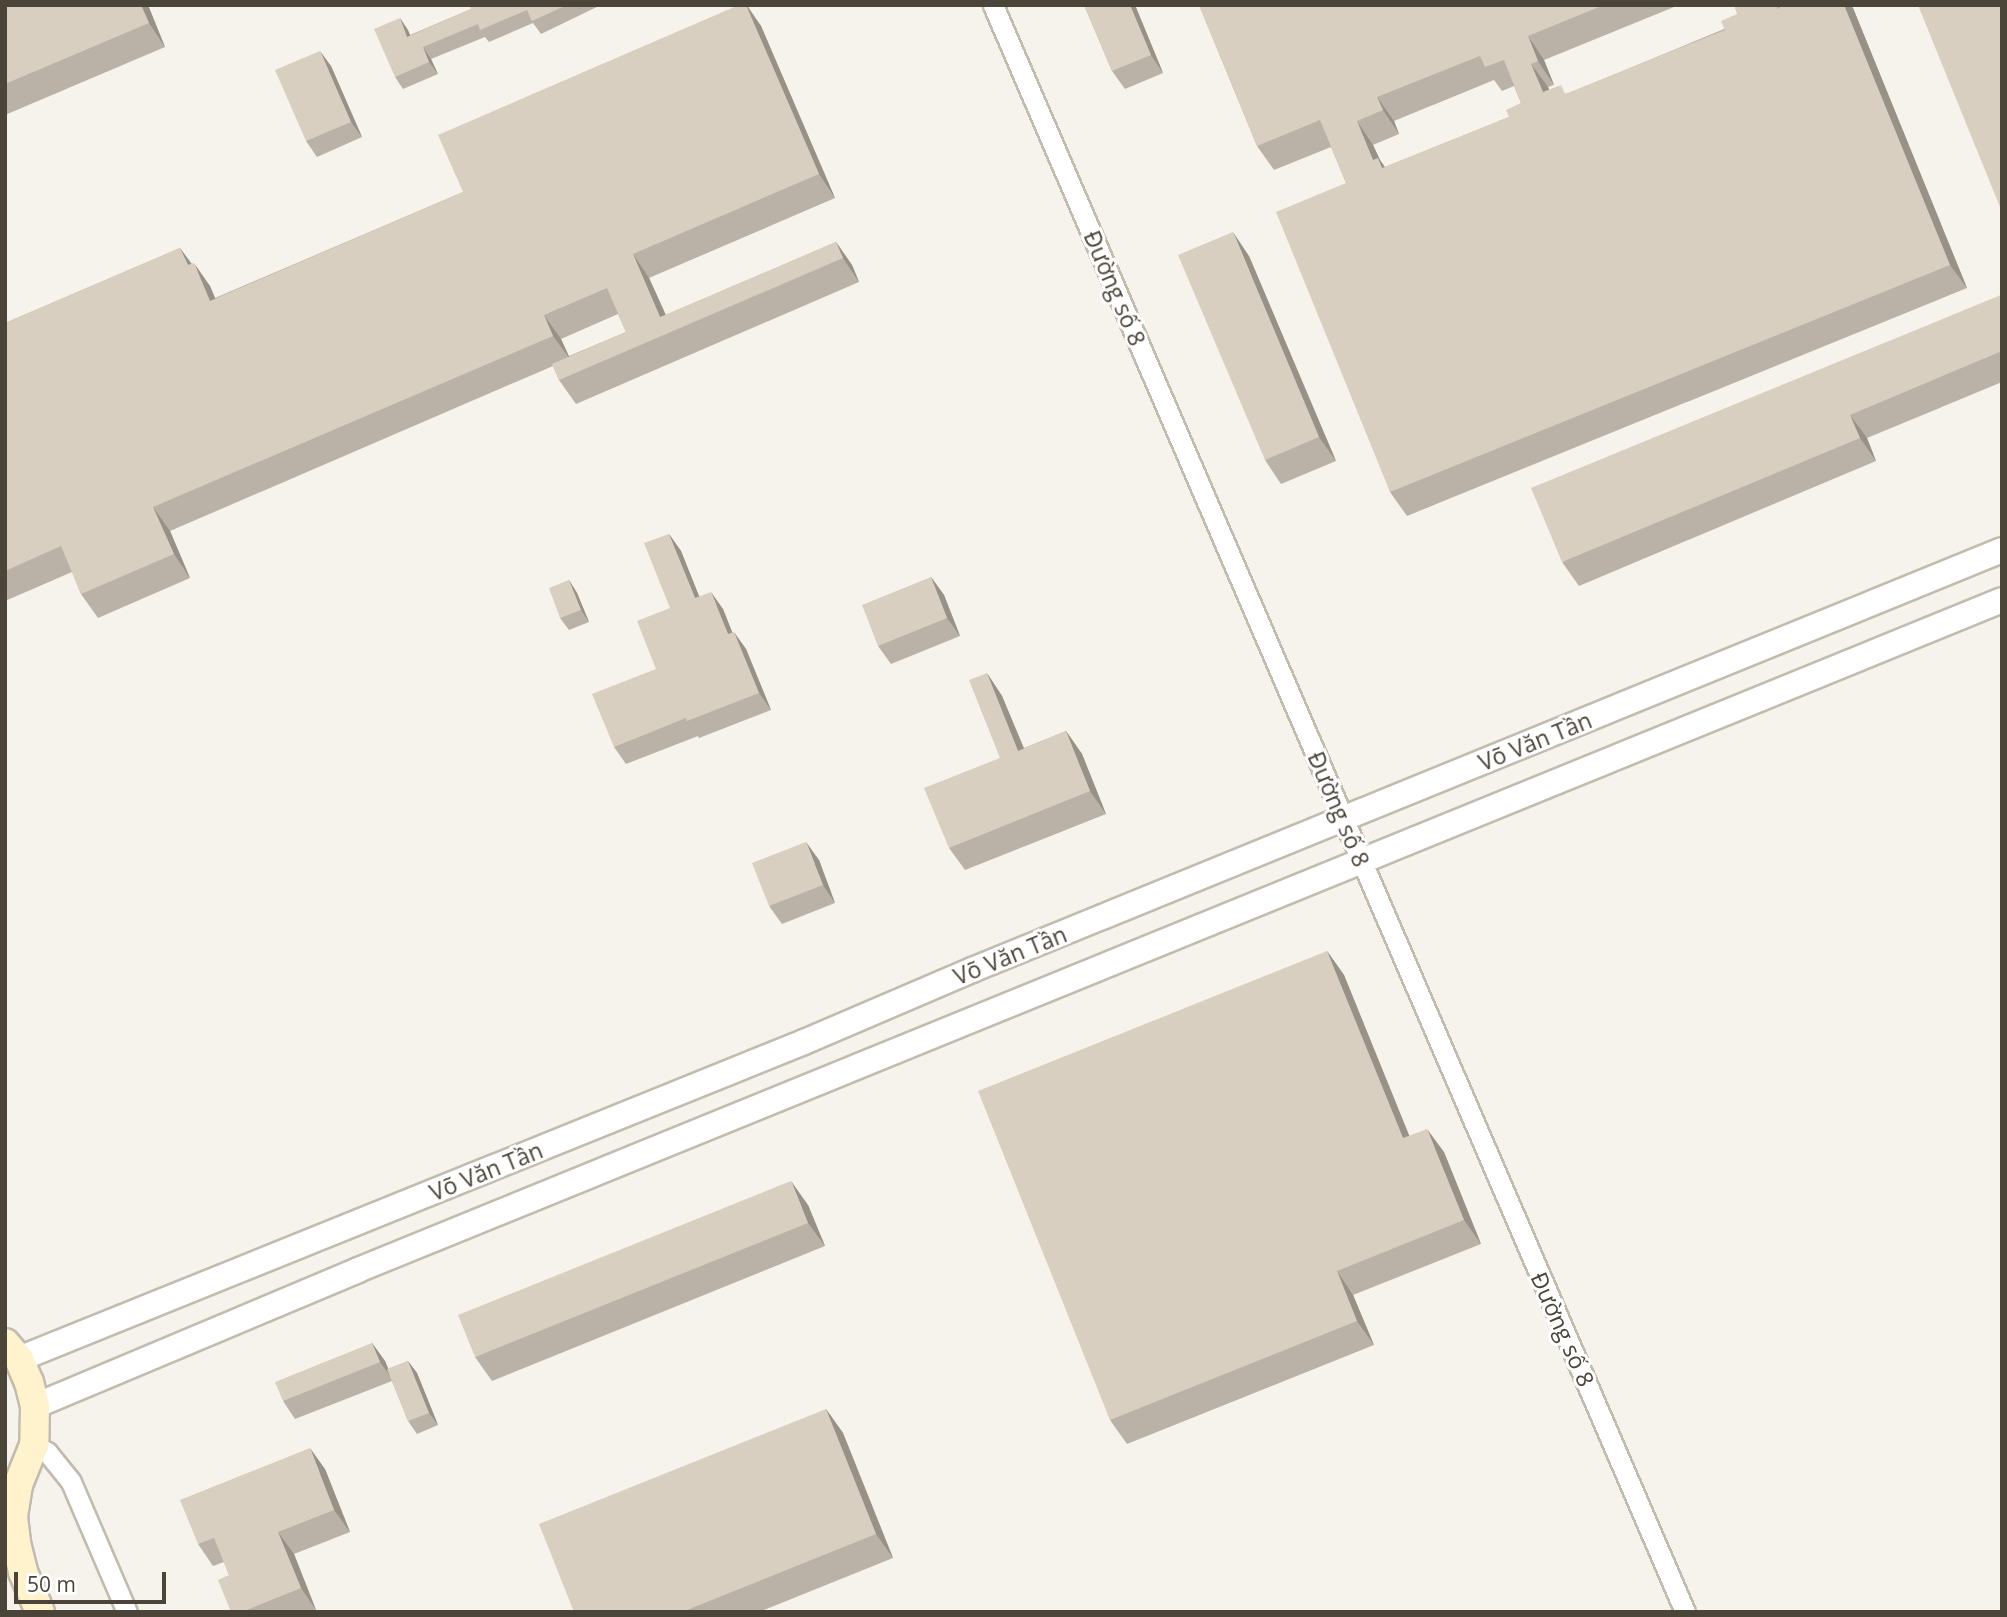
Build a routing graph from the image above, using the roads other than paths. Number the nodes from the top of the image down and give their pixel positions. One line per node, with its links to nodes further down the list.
1 (993, 5): 4 (street, Đường số 8)
2 (2002, 550): 4 (street, Võ Văn Tần)
3 (2002, 600): 5 (street, Võ Văn Tần)
4 (1343, 819): 5 (street, Đường số 8); 6 (street, Võ Văn Tần)
5 (1361, 860): 7 (street, Võ Văn Tần); 12 (street, Đường số 8)
6 (12, 1351): 7 (main road)
7 (35, 1406): 8 (main road)
8 (34, 1445): 9 (main road); 11 (street)
9 (12, 1492): 10 (main road)
10 (40, 1612)
11 (127, 1612)
12 (1685, 1612)

